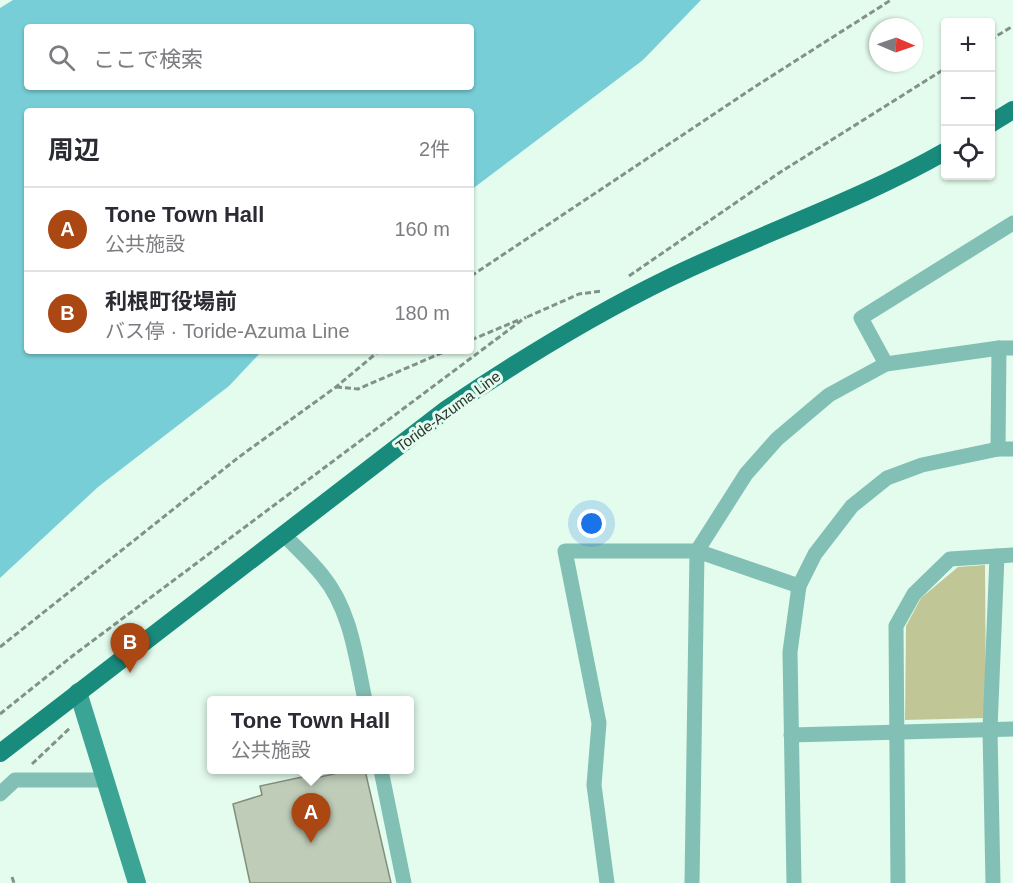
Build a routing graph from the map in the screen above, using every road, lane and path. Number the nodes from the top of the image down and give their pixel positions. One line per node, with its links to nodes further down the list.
1 (891, 0): 9 (path)
2 (1013, 26): 3 (path)
3 (995, 37)
4 (941, 71): 10 (path)
5 (1013, 110): 6 (main road)
6 (995, 121)
7 (941, 153): 20 (main road, Toride-Azuma Line)
8 (1013, 223): 17 (street)
9 (474, 274)
10 (624, 280)
11 (609, 290): 12 (path)
12 (526, 317): 13 (path); 28 (path)
13 (474, 339)
14 (1006, 348): 17 (street); 19 (street)
15 (375, 354): 18 (path)
16 (439, 354): 18 (path)
17 (886, 364): 21 (street)
18 (336, 387): 25 (path)
19 (1005, 449): 24 (street)
20 (284, 535): 26 (street); 27 (main road, Toride-Azuma Line)
21 (697, 550): 24 (street); 42 (street); 43 (street)
22 (1013, 555): 23 (street)
23 (997, 556): 29 (street); 31 (street)
24 (799, 586): 32 (street)
25 (0, 647)
26 (364, 696)
27 (81, 700): 33 (main road, Toride-Azuma Line); 35 (path); 36 (street)
28 (0, 714)
29 (990, 729): 30 (street); 31 (street); 46 (street)
30 (1013, 729)
31 (897, 731): 32 (street); 45 (street)
32 (791, 735): 44 (street)
33 (0, 753)
34 (382, 774): 41 (street)
35 (15, 780): 36 (street); 37 (street)
36 (106, 780): 40 (street)
37 (0, 794)
38 (12, 877): 39 (path)
39 (14, 883)
40 (137, 883)
41 (404, 883)
42 (607, 883)
43 (692, 883)
44 (794, 883)
45 (898, 883)
46 (993, 883)

